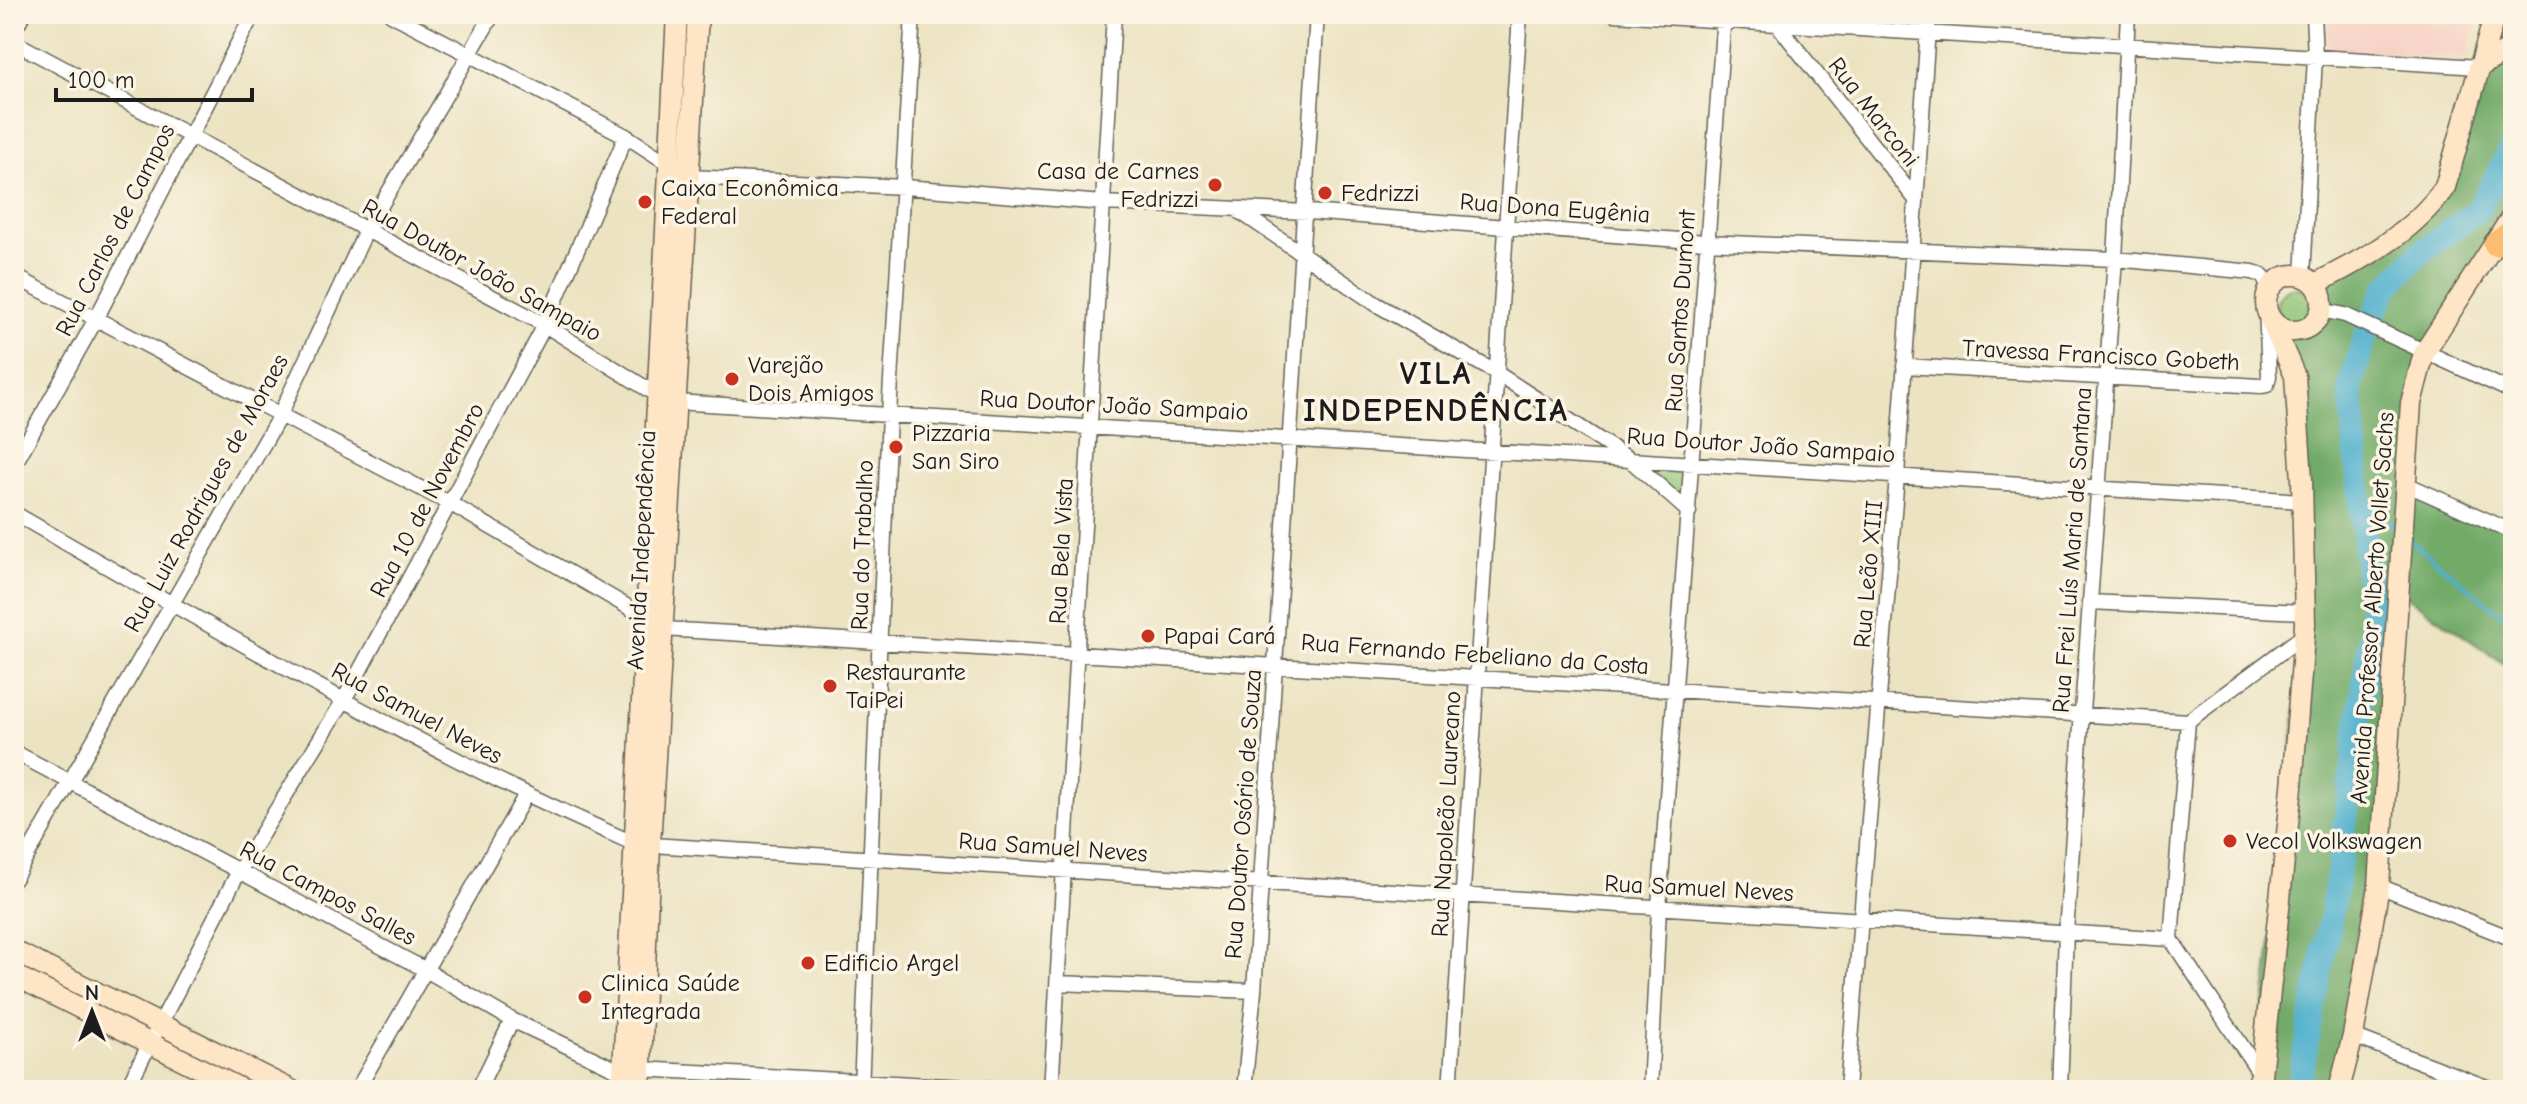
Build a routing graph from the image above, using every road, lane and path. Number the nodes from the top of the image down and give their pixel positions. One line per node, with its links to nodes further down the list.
1 (23, 14): 18 (street)
2 (253, 14): 26 (street, Rua Carlos de Campos)
3 (391, 14): 24 (street, Rua Dona Eugênia)
4 (493, 14): 24 (street, Rua Luiz Rodrigues de Moraes)
5 (677, 14): 28 (main road, Avenida Independência)
6 (698, 14): 29 (main road, Avenida Independência)
7 (913, 14): 30 (street, Rua do Trabalho)
8 (1114, 14): 32 (street, Rua Bela Vista)
9 (1317, 14): 34 (street, Rua Doutor Osório de Souza)
10 (1520, 14): 36 (street, Rua Napoleão Laureano)
11 (1615, 14): 16 (street)
12 (1929, 14): 19 (street, Rua Leão XIII)
13 (2128, 14): 21 (street, Rua Frei Luís Maria de Santana)
14 (2313, 14): 23 (street)
15 (2495, 14): 25 (main road)
16 (1724, 17): 17 (street); 38 (street, Rua Santos Dumont)
17 (1773, 19): 19 (street); 31 (street, Rua Marconi)
18 (14, 31)
19 (1927, 33): 21 (street); 31 (street, Rua Leão XIII)
20 (14, 42): 26 (street, Rua Doutor João Sampaio)
21 (2126, 45): 23 (street); 42 (street, Rua Frei Luís Maria de Santana)
22 (2511, 47): 25 (main road)
23 (2315, 57): 25 (street); 44 (street)
24 (470, 58): 27 (street, Rua Dona Eugênia); 37 (street, Rua Luiz Rodrigues de Moraes)
25 (2479, 67): 44 (main road)
26 (189, 134): 37 (street, Rua Doutor João Sampaio); 47 (street, Rua Carlos de Campos)
27 (626, 136): 28 (street, Rua Dona Eugênia); 48 (street, Rua 10 de Novembro)
28 (669, 167): 29 (street, Rua Dona Eugênia); 54 (main road, Avenida Independência)
29 (689, 177): 30 (street, Rua Dona Eugênia); 54 (main road, Avenida Independência)
30 (905, 187): 32 (street, Rua Dona Eugênia); 55 (street, Rua do Trabalho)
31 (1916, 200): 40 (street, Rua Leão XIII)
32 (1103, 203): 33 (street, Rua Dona Eugênia); 57 (street, Rua Bela Vista)
33 (1236, 209): 34 (street, Rua Dona Eugênia); 41 (street)
34 (1304, 212): 36 (street, Rua Dona Eugênia); 41 (street, Rua Doutor Osório de Souza)
35 (2513, 215): 39 (main road, Avenida Professor Alberto Vollet Sachs)
36 (1509, 226): 38 (street, Rua Dona Eugênia); 51 (street, Rua Napoleão Laureano)
37 (366, 231): 48 (street, Rua Doutor João Sampaio); 56 (street, Rua Luiz Rodrigues de Moraes)
38 (1706, 242): 40 (street, Rua Dona Eugênia); 61 (street, Rua Santos Dumont)
39 (2507, 242): 49 (main road, Avenida Professor Alberto Vollet Sachs)
40 (1911, 250): 42 (street, Rua Dona Eugênia); 50 (street, Rua Leão XIII)
41 (1301, 255): 51 (street); 58 (street, Rua Doutor Osório de Souza)
42 (2115, 259): 45 (street, Rua Dona Eugênia); 52 (street, Rua Frei Luís Maria de Santana)
43 (14, 276): 47 (street, Rua Fernando Febeliano da Costa)
44 (2309, 280): 45 (main road); 46 (main road)
45 (2268, 305): 46 (main road); 52 (street, Travessa Francisco Gobeth); 66 (main road)
46 (2321, 310): 49 (street)
47 (96, 319): 56 (street, Rua Fernando Febeliano da Costa); 62 (street, Rua Carlos de Campos)
48 (545, 325): 54 (street, Rua Doutor João Sampaio); 67 (street, Rua 10 de Novembro)
49 (2424, 353): 53 (street); 64 (main road, Avenida Professor Alberto Vollet Sachs)
50 (1904, 366): 52 (street, Travessa Francisco Gobeth); 63 (street, Rua Leão XIII)
51 (1495, 372): 59 (street, Rua Napoleão Laureano); 60 (street)
52 (2107, 377): 65 (street, Rua Frei Luís Maria de Santana)
53 (2513, 392)
54 (667, 399): 55 (street, Rua Doutor João Sampaio); 74 (main road, Avenida Independência)
55 (889, 414): 57 (street, Rua Doutor João Sampaio); 76 (street, Rua do Trabalho)
56 (279, 417): 67 (street, Rua Fernando Febeliano da Costa); 72 (street, Rua Luiz Rodrigues de Moraes)
57 (1090, 426): 58 (street, Rua Doutor João Sampaio); 77 (street, Rua Bela Vista)
58 (1289, 437): 59 (street, Rua Doutor João Sampaio); 78 (street, Rua Doutor Osório de Souza)
59 (1489, 450): 60 (street, Rua Doutor João Sampaio); 79 (street, Rua Napoleão Laureano)
60 (1629, 459): 61 (street, Rua Doutor João Sampaio); 68 (street)
61 (1693, 463): 63 (street, Rua Doutor João Sampaio); 68 (street, Rua Santos Dumont)
62 (14, 465)
63 (1897, 476): 65 (street, Rua Doutor João Sampaio); 82 (street, Rua Leão XIII)
64 (2406, 484): 70 (street); 94 (main road, Avenida Professor Alberto Vollet Sachs)
65 (2096, 488): 66 (street, Rua Doutor João Sampaio); 71 (street, Rua Frei Luís Maria de Santana)
66 (2303, 501): 73 (main road)
67 (451, 504): 74 (street, Rua Fernando Febeliano da Costa); 81 (street, Rua 10 de Novembro)
68 (1689, 512): 80 (street, Rua Santos Dumont)
69 (14, 513): 72 (street, Rua Samuel Neves)
70 (2513, 532)
71 (2089, 602): 73 (street); 83 (street, Rua Frei Luís Maria de Santana)
72 (171, 603): 81 (street, Rua Samuel Neves); 86 (street, Rua Luiz Rodrigues de Moraes)
73 (2304, 612): 75 (main road)
74 (655, 623): 76 (street, Rua Fernando Febeliano da Costa); 88 (main road, Avenida Independência)
75 (2304, 635): 84 (street); 111 (main road)
76 (880, 639): 77 (street, Rua Fernando Febeliano da Costa); 89 (street, Rua do Trabalho)
77 (1077, 653): 78 (street, Rua Fernando Febeliano da Costa); 91 (street, Rua Bela Vista)
78 (1275, 664): 79 (street, Rua Fernando Febeliano da Costa); 93 (street, Rua Doutor Osório de Souza)
79 (1475, 678): 80 (street, Rua Fernando Febeliano da Costa); 95 (street, Rua Napoleão Laureano)
80 (1676, 689): 82 (street, Rua Fernando Febeliano da Costa); 96 (street, Rua Santos Dumont)
81 (344, 700): 87 (street, Rua Samuel Neves); 90 (street, Rua 10 de Novembro)
82 (1879, 701): 83 (street, Rua Fernando Febeliano da Costa); 97 (street, Rua Leão XIII)
83 (2082, 714): 84 (street, Rua Fernando Febeliano da Costa); 98 (street, Rua Frei Luís Maria de Santana)
84 (2188, 721): 99 (street)
85 (14, 752): 86 (street, Rua Campos Salles)
86 (68, 780): 90 (street, Rua Campos Salles); 92 (street, Rua Luiz Rodrigues de Moraes)
87 (525, 796): 88 (street, Rua Samuel Neves); 102 (street)
88 (642, 845): 89 (street, Rua Samuel Neves); 110 (main road, Avenida Independência); 110 (main road, Avenida Independência)
89 (873, 857): 91 (street, Rua Samuel Neves); 112 (street, Rua do Trabalho)
90 (239, 871): 102 (street, Rua Campos Salles); 107 (street, Rua 10 de Novembro)
91 (1064, 871): 93 (street, Rua Samuel Neves); 104 (street, Rua Bela Vista)
92 (14, 879)
93 (1261, 883): 95 (street, Rua Samuel Neves); 105 (street, Rua Doutor Osório de Souza)
94 (2379, 886): 100 (street); 108 (main road, Avenida Professor Alberto Vollet Sachs)
95 (1464, 898): 96 (street, Rua Samuel Neves); 122 (street, Rua Napoleão Laureano)
96 (1659, 907): 97 (street, Rua Samuel Neves); 123 (street, Rua Santos Dumont)
97 (1861, 920): 98 (street, Rua Samuel Neves); 124 (street, Rua Leão XIII)
98 (2066, 932): 99 (street, Rua Samuel Neves); 125 (street, Rua Frei Luís Maria de Santana)
99 (2171, 939): 111 (street)
100 (2513, 939)
101 (14, 951): 107 (main road)
102 (424, 969): 106 (street, Rua Campos Salles); 116 (street)
103 (14, 975): 109 (main road)
104 (1058, 983): 105 (street); 120 (street, Rua Bela Vista)
105 (1254, 991): 121 (street, Rua Doutor Osório de Souza)
106 (512, 1020): 110 (street, Rua Campos Salles); 117 (street)
107 (161, 1022): 109 (street, Rua 10 de Novembro); 115 (main road)
108 (2353, 1036): 126 (main road, Avenida Professor Alberto Vollet Sachs); 127 (street)
109 (150, 1041): 113 (street, Rua 10 de Novembro); 114 (main road)
110 (628, 1077): 112 (street, Rua Campos Salles); 118 (main road, Avenida Independência)
111 (2258, 1082)
112 (861, 1084): 119 (street, Rua Campos Salles)
113 (126, 1090)
114 (243, 1090)
115 (291, 1090)
116 (357, 1090)
117 (478, 1090)
118 (640, 1090)
119 (1020, 1090)
120 (1051, 1090)
121 (1244, 1090)
122 (1450, 1090)
123 (1650, 1090)
124 (1847, 1090)
125 (2060, 1090)
126 (2339, 1090)
127 (2494, 1090)

